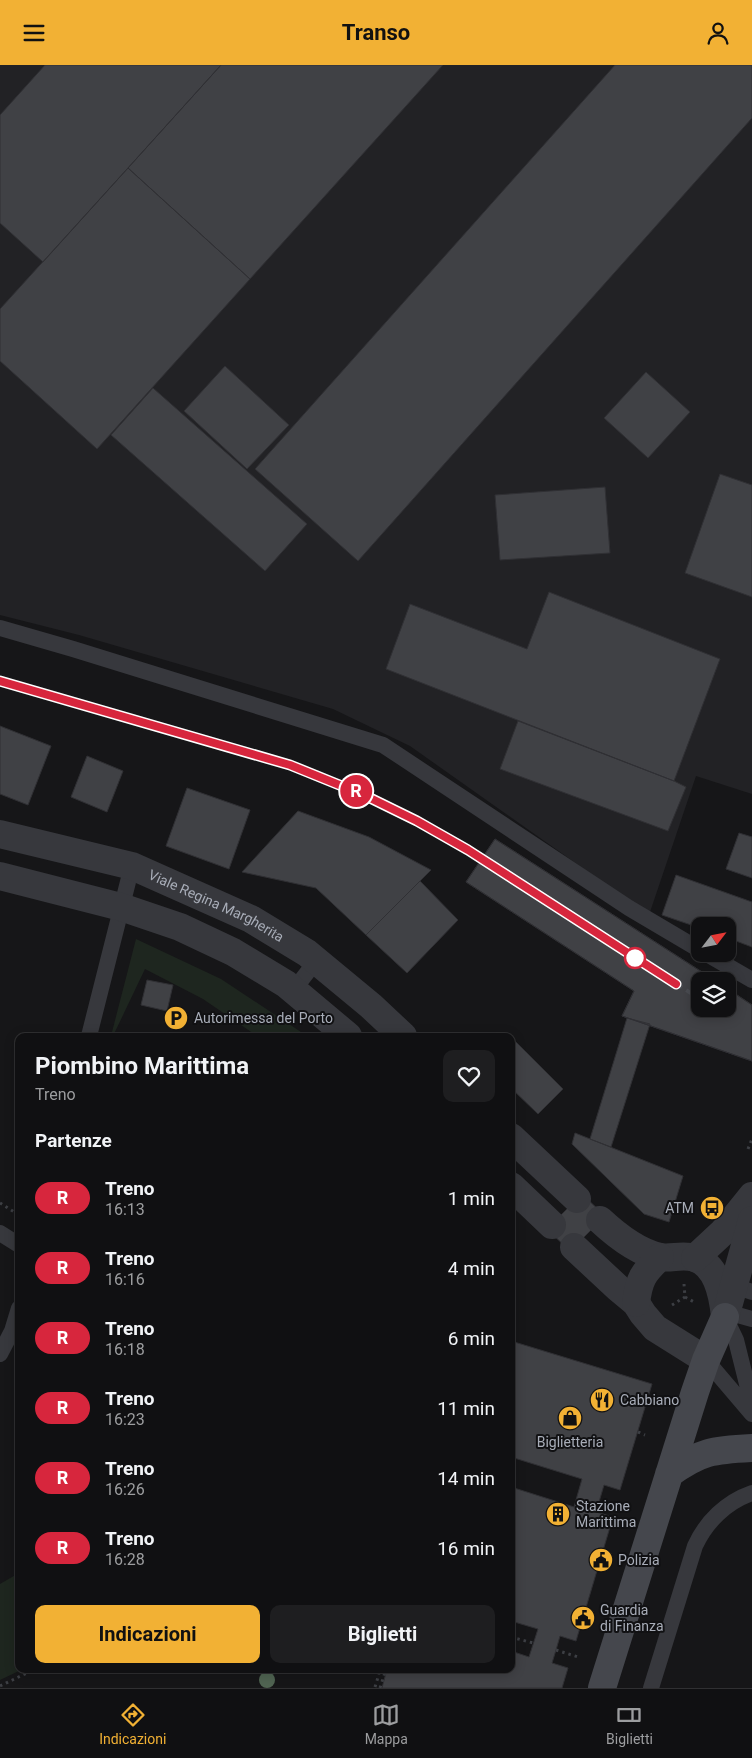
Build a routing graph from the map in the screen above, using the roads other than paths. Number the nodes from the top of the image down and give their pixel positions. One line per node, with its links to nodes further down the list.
1 (0, 628): 6 (lane)
2 (0, 833): 3 (street, Viale Regina Margherita)
3 (132, 866): 5 (lane); 7 (street, Viale Regina Margherita)
4 (0, 876): 5 (street)
5 (121, 907): 10 (street); 11 (lane)
6 (691, 945)
7 (316, 961): 10 (lane); 13 (street, Viale Regina Margherita)
8 (723, 963): 9 (lane)
9 (752, 980)
10 (293, 991): 12 (street)
11 (91, 1033)
12 (344, 1033)
13 (400, 1033)
14 (515, 1141): 17 (street)
15 (515, 1190): 20 (street)
16 (752, 1196): 25 (street)
17 (577, 1199)
18 (600, 1220): 24 (street)
19 (752, 1220): 26 (street)
20 (552, 1225)
21 (0, 1233): 22 (lane)
22 (15, 1242)
23 (574, 1247): 27 (street)
24 (660, 1257): 25 (street); 27 (street)
25 (690, 1270): 28 (street)
26 (745, 1276): 28 (street)
27 (636, 1303): 31 (street)
28 (735, 1316): 31 (street); 32 (lane)
29 (15, 1321): 30 (lane)
30 (0, 1354)
31 (706, 1360): 33 (lane); 35 (street)
32 (752, 1404)
33 (752, 1414)
34 (752, 1448): 35 (street)
35 (669, 1474): 37 (street)
36 (752, 1493): 38 (lane)
37 (602, 1688)
38 (651, 1688)

